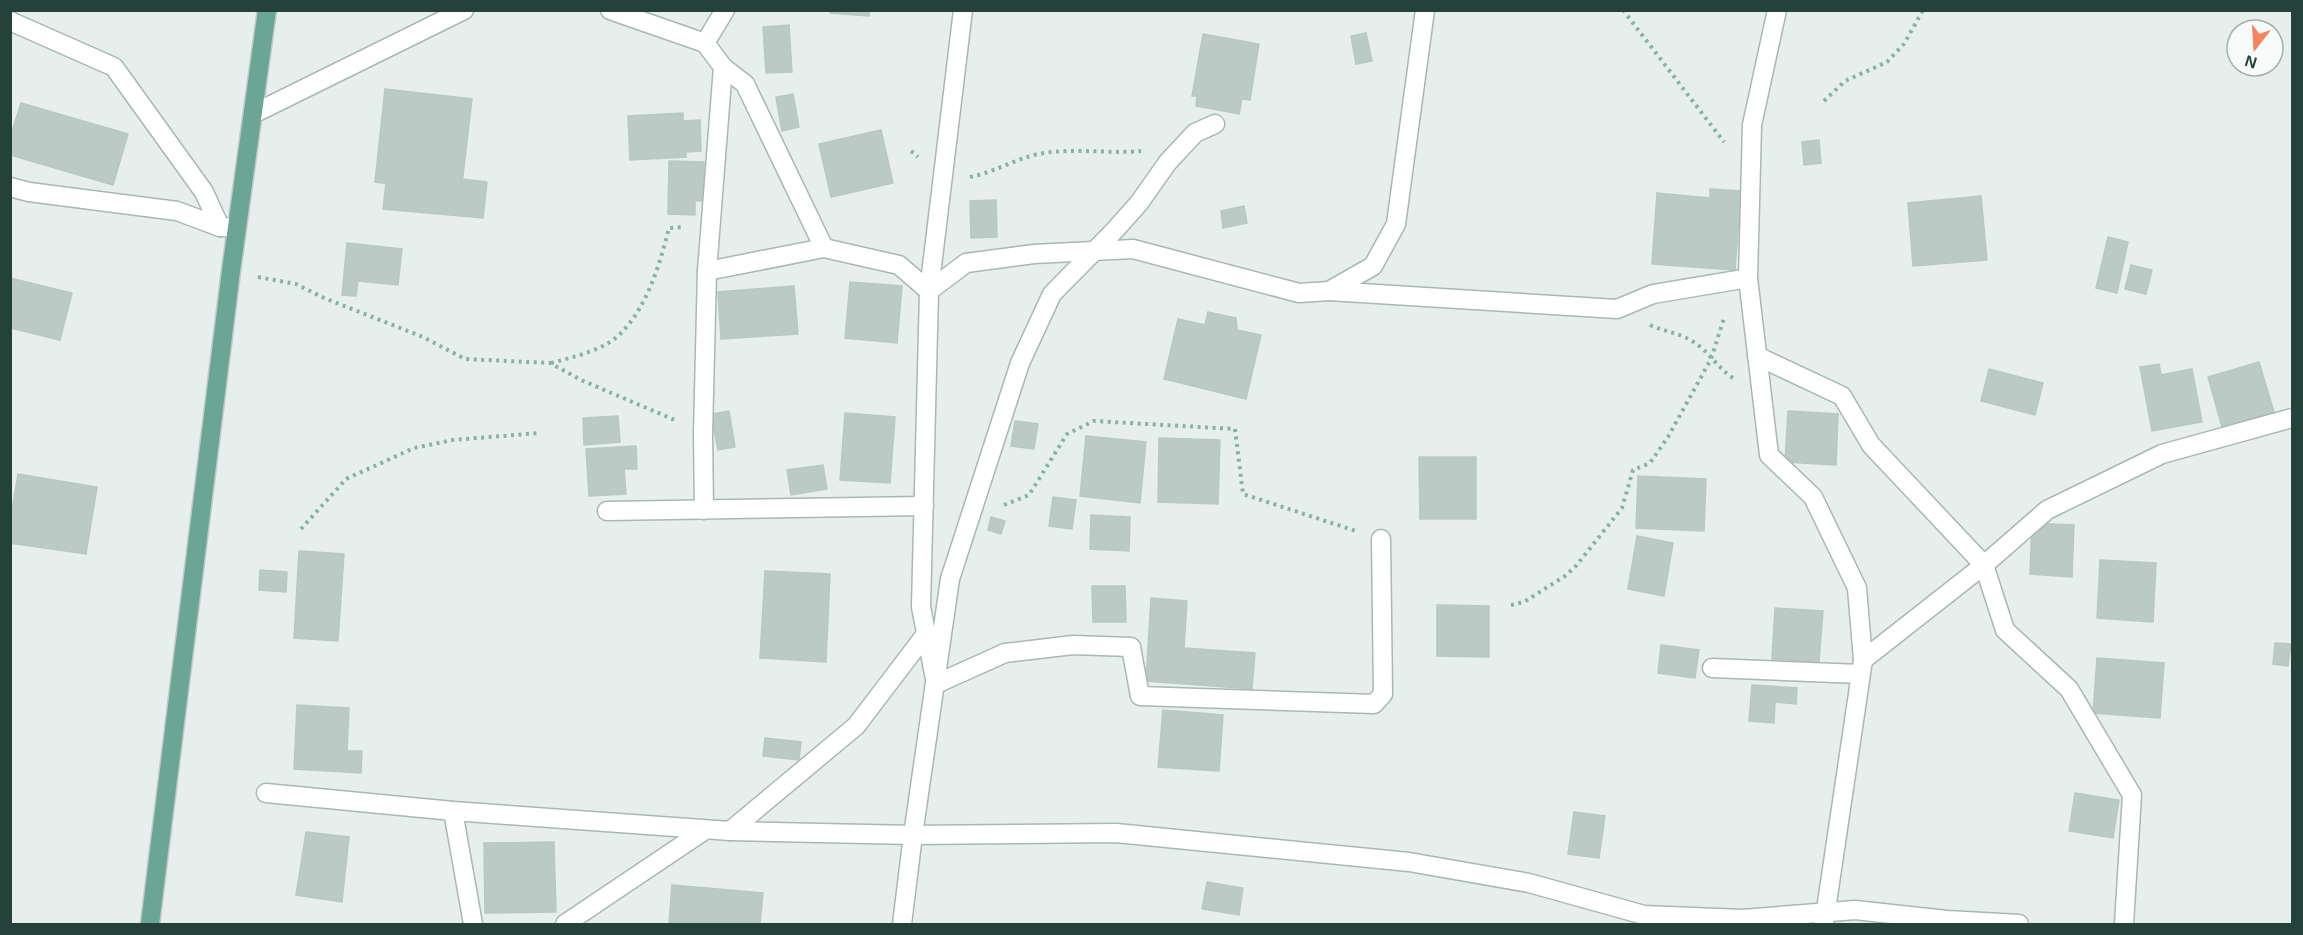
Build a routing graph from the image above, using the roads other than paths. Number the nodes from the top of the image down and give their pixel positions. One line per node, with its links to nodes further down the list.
1 (267, 10): 11 (main road)
2 (464, 10): 11 (street)
3 (609, 10): 9 (street)
4 (725, 10): 9 (street)
5 (963, 10): 19 (street)
6 (1425, 10): 20 (street)
7 (1777, 10): 18 (street)
8 (10, 21): 14 (street)
9 (705, 43): 10 (street)
10 (723, 67): 15 (street); 17 (street)
11 (253, 114): 14 (main road)
12 (1215, 124): 16 (street)
13 (10, 187): 14 (street)
14 (228, 227): 39 (main road)
15 (824, 248): 17 (street); 19 (street)
16 (1093, 251): 19 (street); 20 (street); 31 (street)
17 (706, 271): 24 (street)
18 (1741, 279): 20 (street); 21 (street)
19 (929, 291): 23 (street)
20 (1329, 291)
21 (1757, 356): 27 (street); 29 (street)
22 (2292, 418): 27 (street)
23 (924, 506): 24 (street); 28 (street)
24 (704, 510): 25 (street)
25 (607, 511)
26 (1381, 539): 31 (street)
27 (1984, 565): 29 (street); 44 (street)
28 (926, 633): 31 (street); 35 (street)
29 (1862, 667): 30 (street); 37 (street)
30 (1712, 668)
31 (936, 684): 36 (street)
32 (266, 794): 33 (street)
33 (453, 811): 34 (street); 40 (street)
34 (705, 830): 35 (street); 41 (street)
35 (730, 831): 36 (street)
36 (913, 835): 37 (street); 42 (street)
37 (1824, 919): 38 (street)
38 (1948, 922): 43 (street)
39 (150, 924)
40 (473, 924)
41 (565, 924)
42 (902, 924)
43 (2019, 924)
44 (2124, 924)

